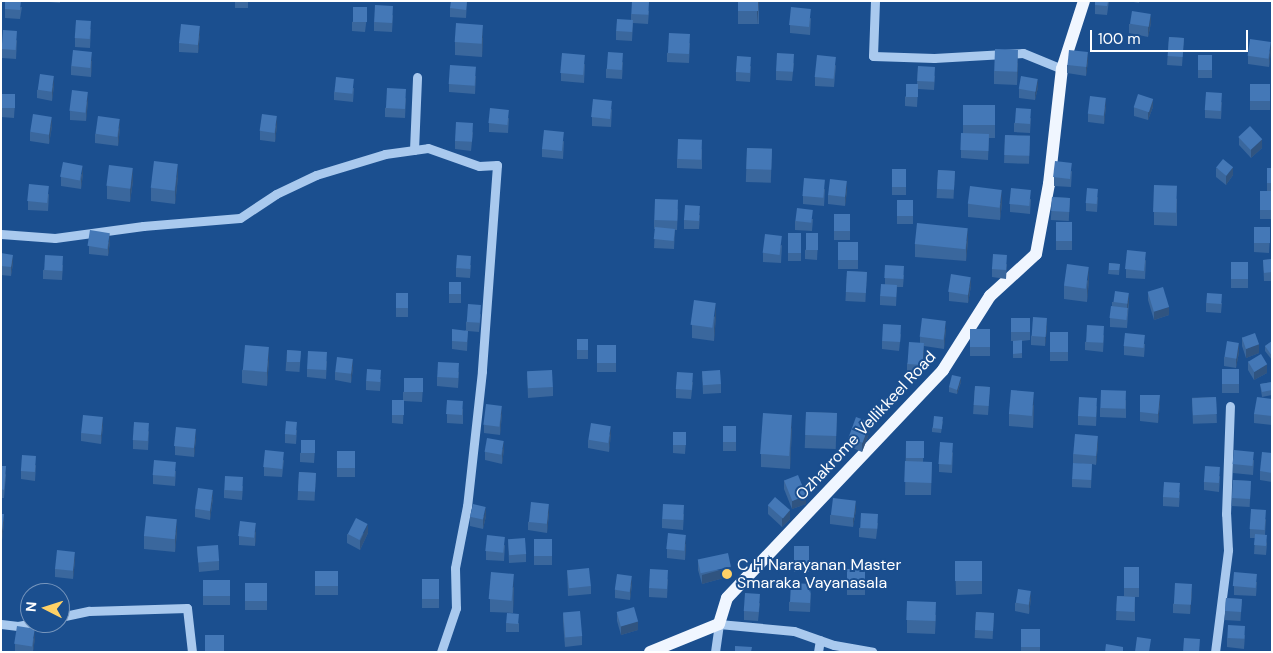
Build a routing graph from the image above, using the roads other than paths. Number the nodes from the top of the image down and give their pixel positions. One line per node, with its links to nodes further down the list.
1 (876, 1): 3 (street)
2 (1084, 1): 3 (main road, Ozhakrome Vellikkeel Road)
3 (1062, 69): 10 (main road, Ozhakrome Vellikkeel Road)
4 (417, 77): 5 (street)
5 (414, 150): 6 (street); 14 (street)
6 (1, 234)
7 (1230, 406): 19 (street)
8 (70, 615): 13 (street)
9 (1, 624): 11 (street)
10 (719, 624): 12 (street); 15 (main road); 16 (street)
11 (20, 626)
12 (820, 640): 17 (street); 18 (street)
13 (192, 652)
14 (441, 652)
15 (650, 652)
16 (715, 652)
17 (818, 652)
18 (872, 652)
19 (1215, 652)

